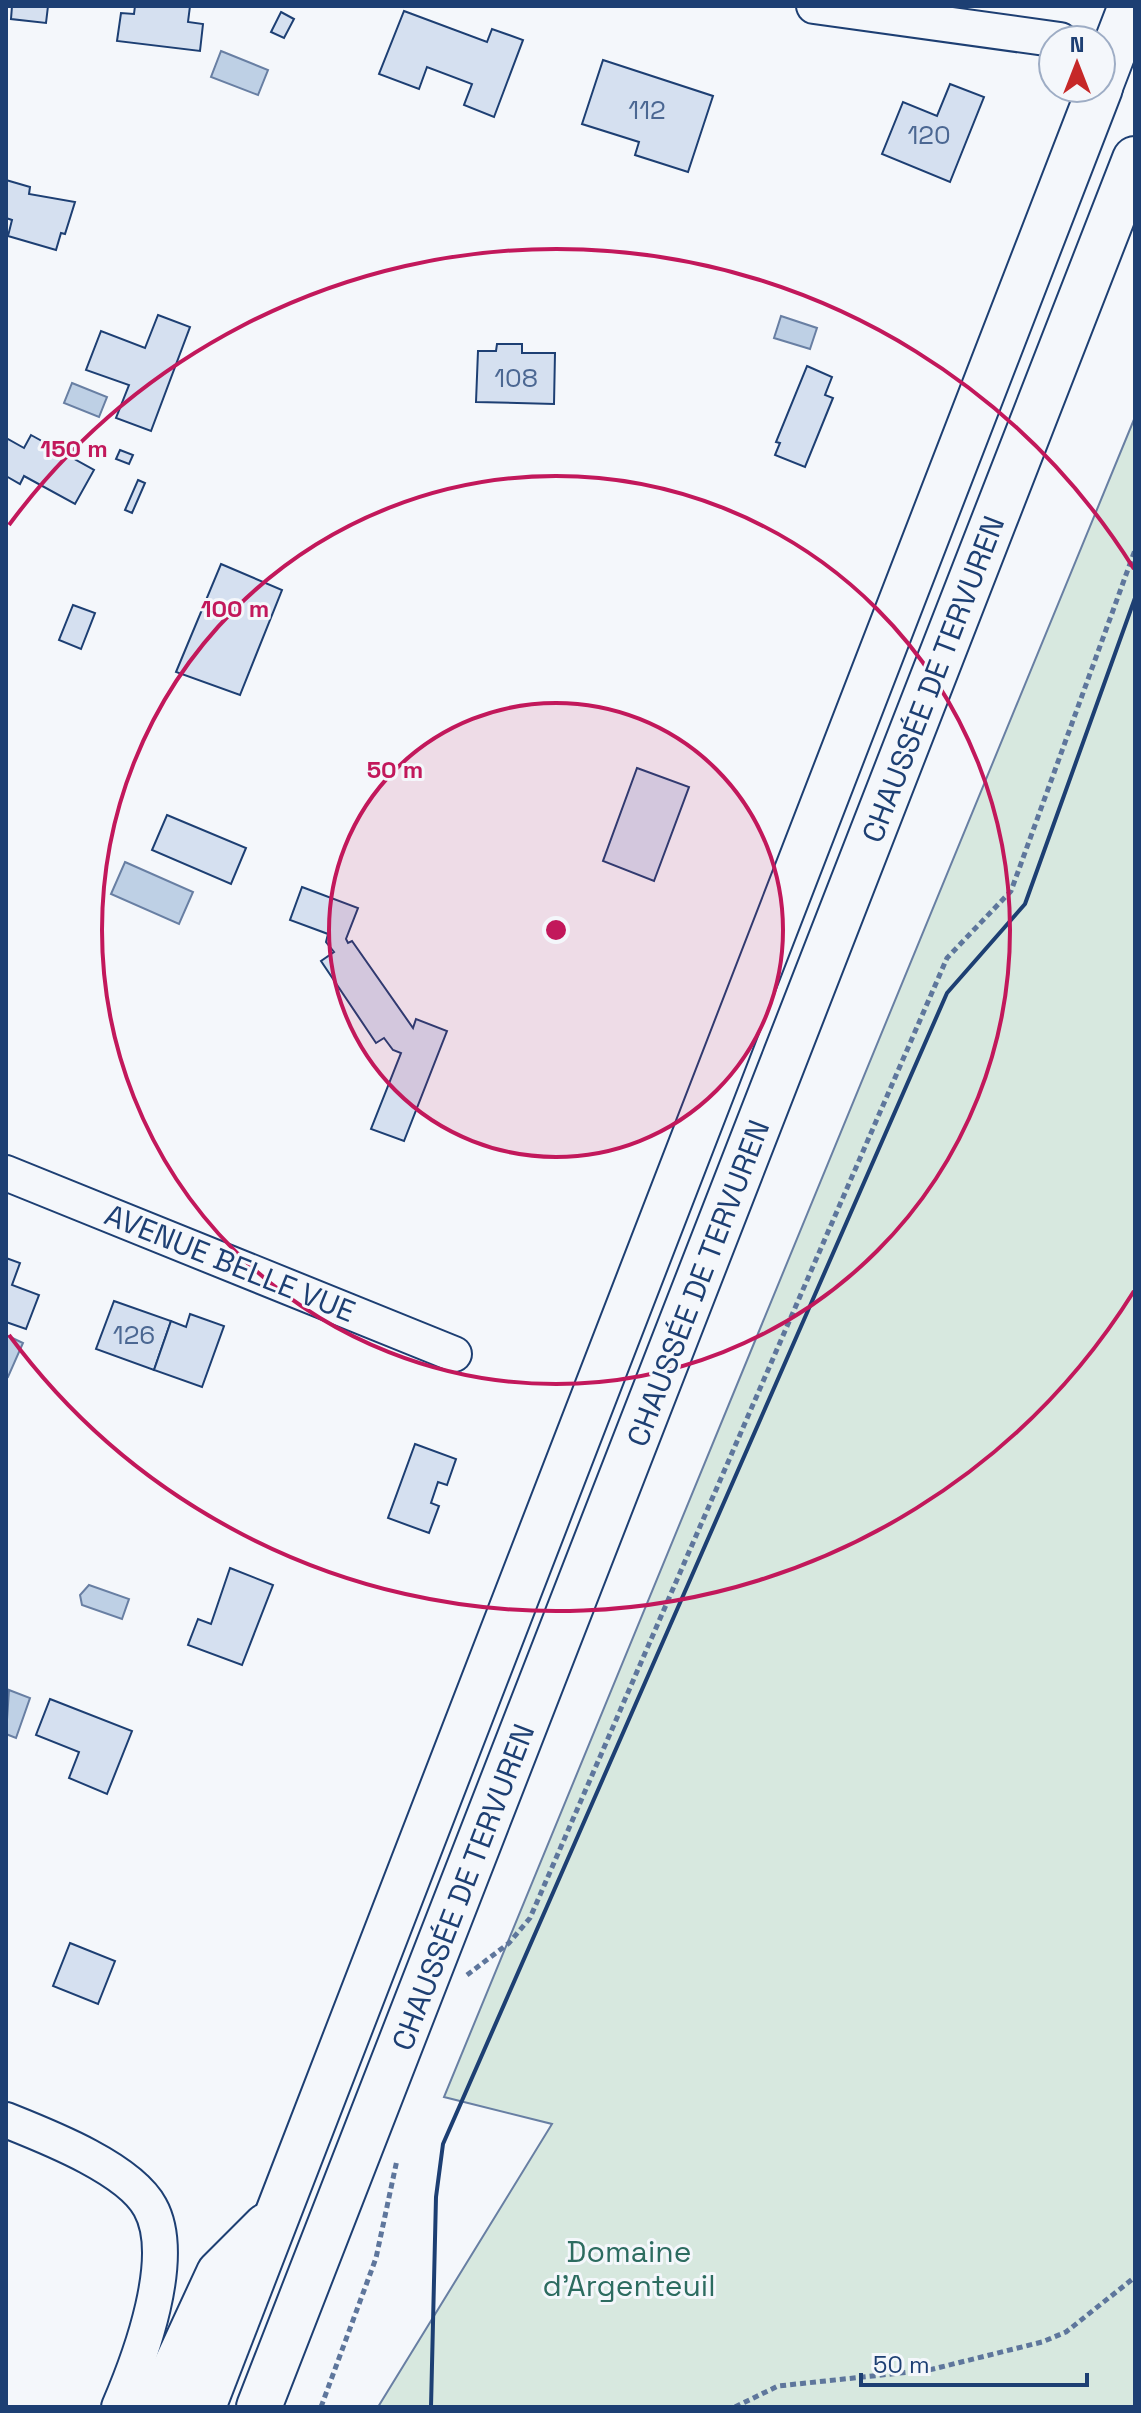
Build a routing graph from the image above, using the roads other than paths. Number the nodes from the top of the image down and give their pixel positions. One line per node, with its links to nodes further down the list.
1 (814, 6): 3 (street)
2 (1131, 6): 4 (highway, CHAUSSÉE DE TERVUREN)
3 (1037, 37)
4 (1117, 42)
5 (1093, 104): 10 (highway, CHAUSSÉE DE TERVUREN)
6 (1135, 159): 14 (highway, CHAUSSÉE DE TERVUREN)
7 (6, 1173): 8 (street, AVENUE BELLE VUE)
8 (454, 1354)
9 (6, 2120): 11 (street)
10 (276, 2216): 12 (highway); 13 (highway, CHAUSSÉE DE TERVUREN)
11 (119, 2407)
12 (157, 2407)
13 (203, 2407)
14 (259, 2407)

